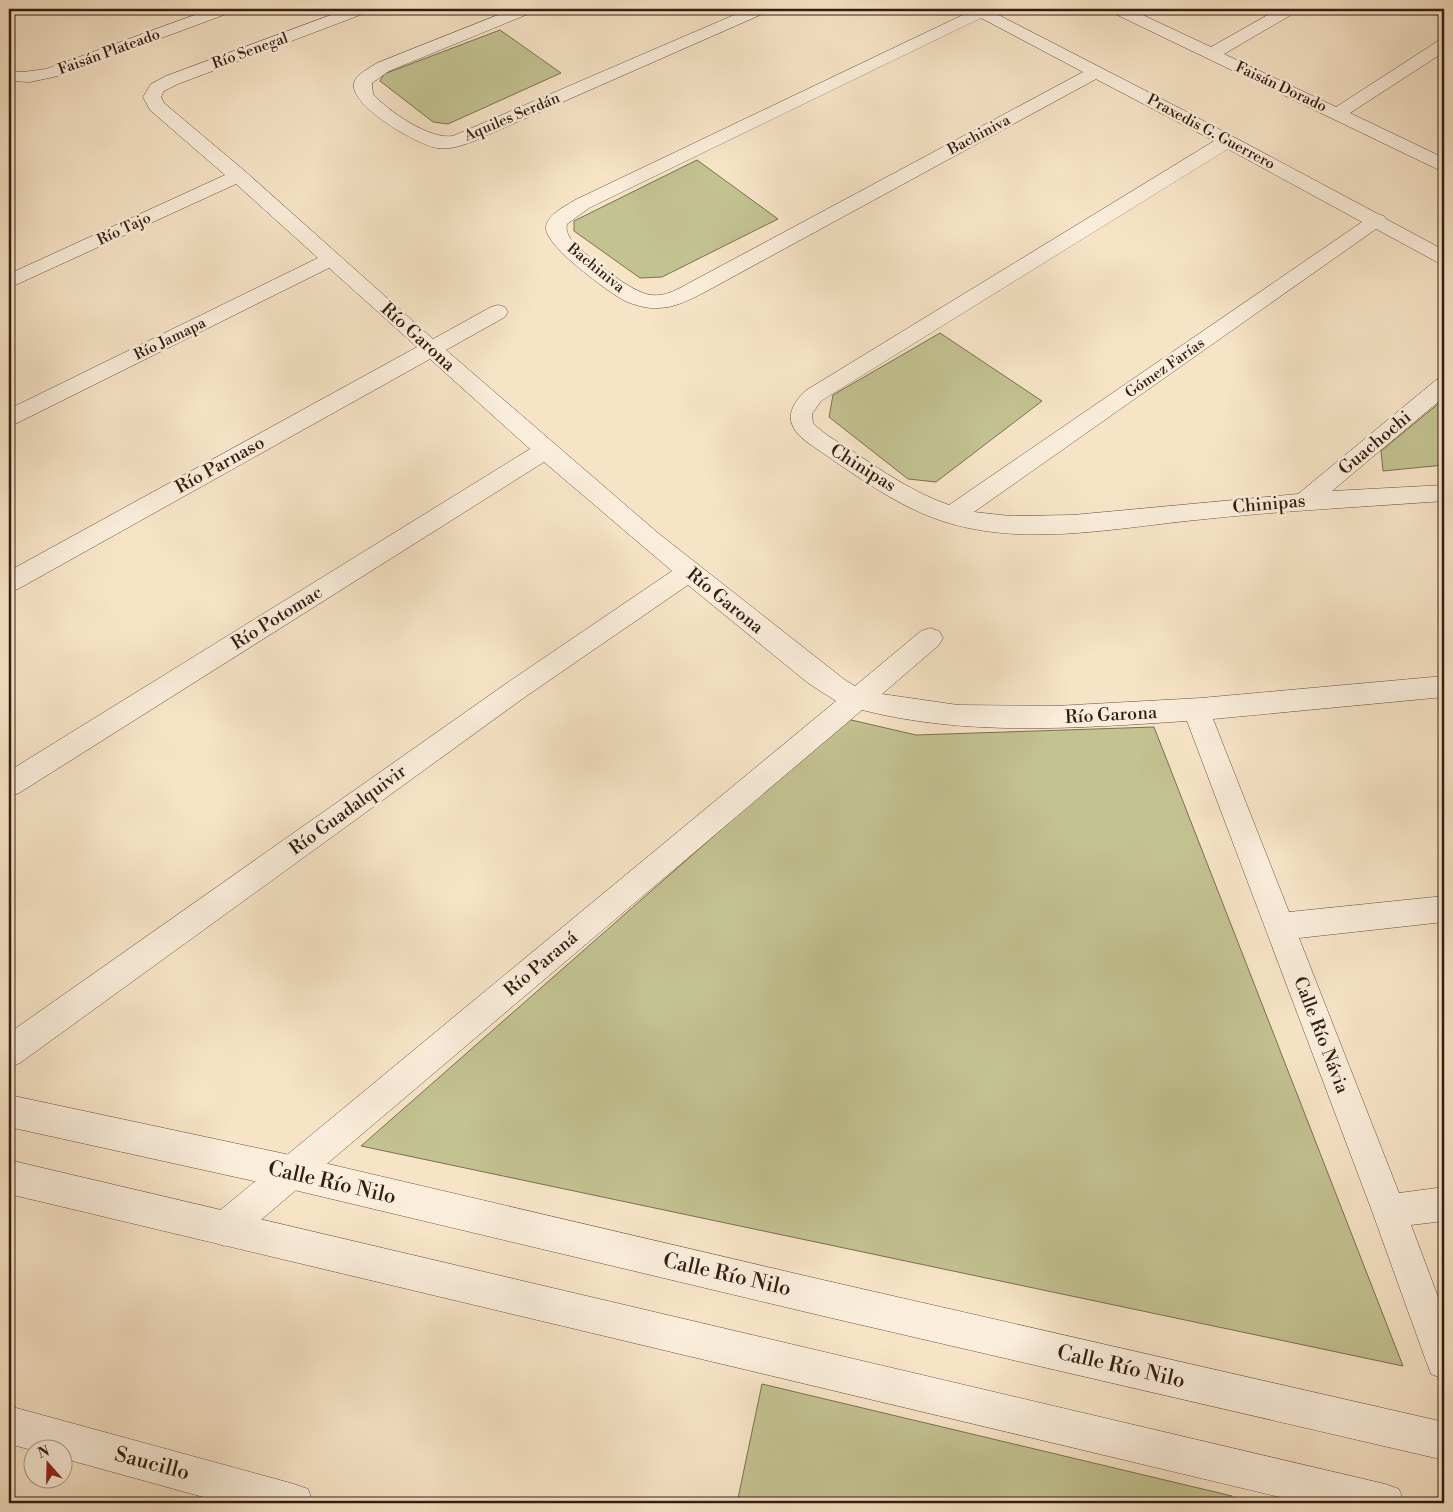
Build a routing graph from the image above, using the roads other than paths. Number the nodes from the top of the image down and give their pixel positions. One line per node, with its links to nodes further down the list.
1 (226, 9): 11 (street, Faisán Plateado)
2 (362, 9): 12 (street, Río Senegal)
3 (526, 9): 4 (street, Aquiles Serdán)
4 (761, 9)
5 (1117, 9): 9 (street, Faisán Dorado)
6 (1290, 9): 9 (street)
7 (978, 10): 10 (street, Praxedis G. Guerrero); 10 (street, Bachiniva)
8 (1444, 45): 13 (street)
9 (1211, 54): 13 (street, Faisán Dorado)
10 (1096, 72): 14 (street, Praxedis G. Guerrero)
11 (14, 77)
12 (156, 106): 16 (street, Río Garona)
13 (1337, 114): 15 (street, Faisán Dorado)
14 (1227, 141): 17 (street, Praxedis G. Guerrero); 28 (street, Chinipas)
15 (1444, 165)
16 (239, 176): 19 (street, Río Garona); 20 (street, Río Tajo)
17 (1377, 220): 18 (street, Praxedis G. Guerrero); 28 (street, Gómez Farías)
18 (1444, 258)
19 (331, 260): 22 (street, Río Garona); 24 (street, Río Jamapa)
20 (9, 282)
21 (498, 312): 22 (street, Río Parnaso)
22 (431, 348): 25 (street, Río Garona); 30 (street, Río Parnaso)
23 (1444, 385): 27 (street, Guachochi)
24 (9, 418)
25 (546, 450): 29 (street, Río Garona); 35 (street, Río Potomac)
26 (1444, 493): 27 (street, Chinipas)
27 (1306, 500): 28 (street, Chinipas)
28 (952, 515)
29 (689, 572): 33 (street, Río Garona); 38 (street, Río Guadalquivir)
30 (9, 582)
31 (930, 638): 33 (street, Río Paraná)
32 (1444, 686): 34 (street, Río Garona)
33 (858, 699): 34 (street, Río Garona); 40 (street, Río Paraná)
34 (1196, 710): 37 (street, Calle Río Návia)
35 (9, 785)
36 (1444, 909): 37 (street)
37 (1279, 927): 43 (street, Calle Río Návia)
38 (9, 1052)
39 (9, 1111): 40 (street, Calle Río Nilo)
40 (290, 1172): 44 (street, Río Paraná); 47 (street, Calle Río Nilo)
41 (9, 1177): 44 (street)
42 (1444, 1204): 43 (street)
43 (1389, 1211): 45 (street, Calle Río Návia)
44 (224, 1229): 49 (street)
45 (1444, 1361)
46 (9, 1425): 48 (street, Saucillo)
47 (1444, 1441)
48 (294, 1503)
49 (1385, 1503)

